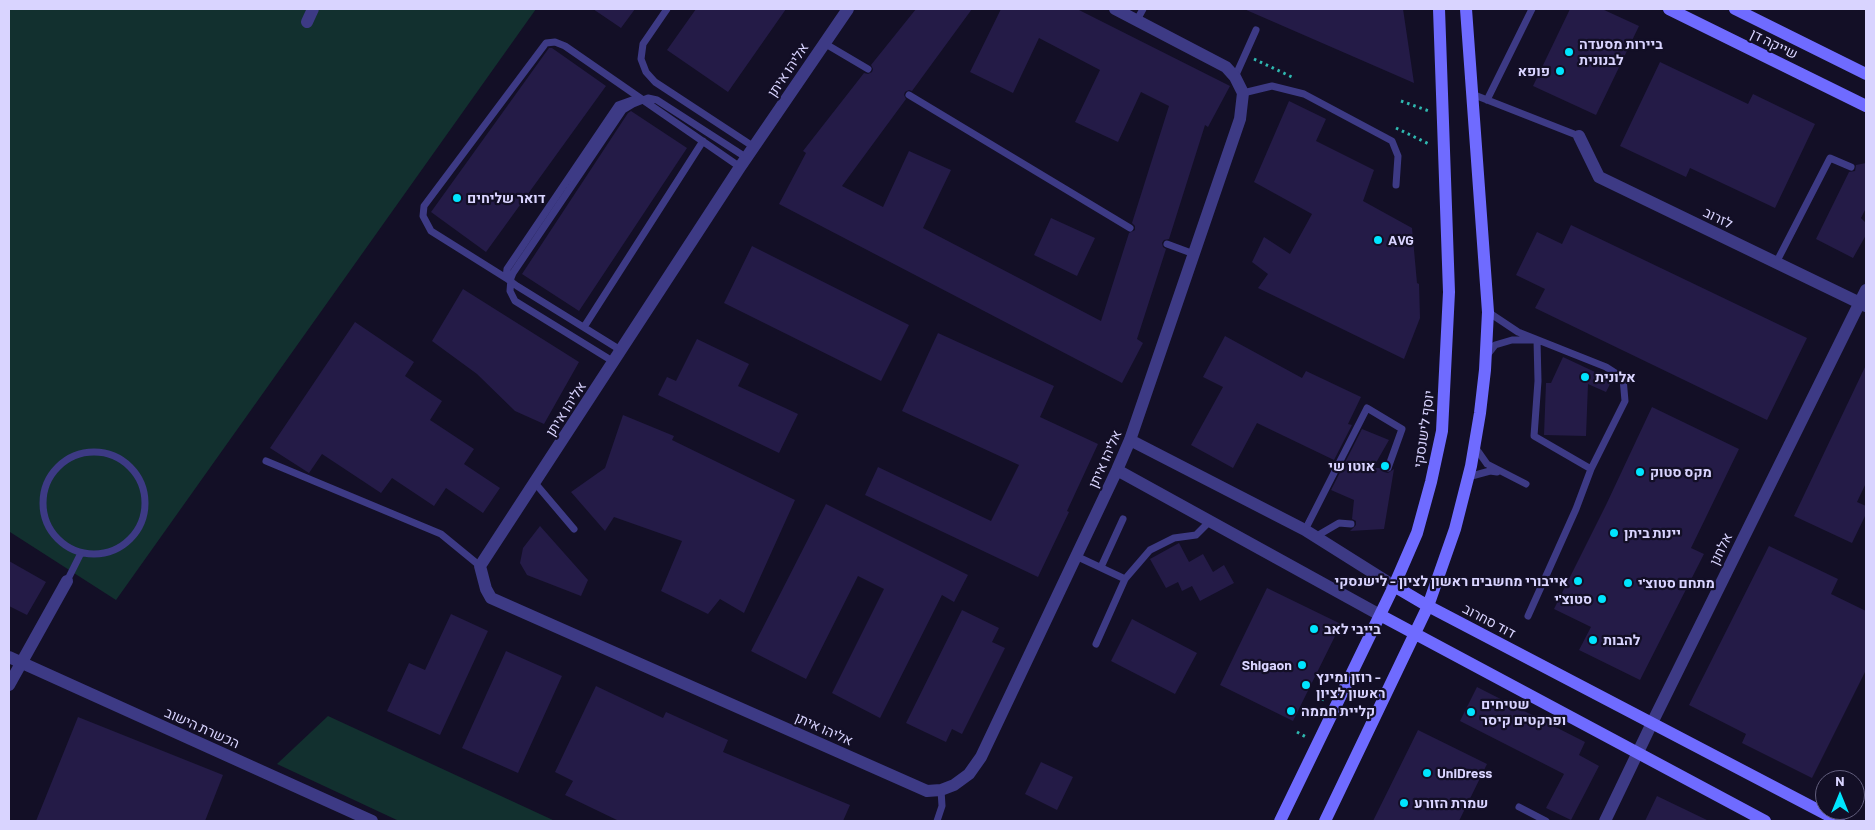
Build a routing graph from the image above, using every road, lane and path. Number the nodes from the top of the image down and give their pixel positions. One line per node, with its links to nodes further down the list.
1 (313, 9): 11 (street)
2 (667, 9): 27 (lane)
3 (848, 9): 13 (street, אליהו איתן)
4 (1115, 9): 10 (street)
5 (1437, 9): 24 (main road, יוסף לישנסקי)
6 (1466, 9): 18 (main road)
7 (1532, 9): 21 (lane)
8 (1669, 9): 23 (main road, שייקה דן)
9 (1735, 9): 15 (main road, שייקה דן)
10 (1140, 15): 16 (street)
11 (307, 22)
12 (1256, 30): 16 (lane)
13 (824, 44): 14 (lane); 27 (street, אליהו איתן)
14 (868, 69)
15 (1866, 74)
16 (1235, 77): 17 (street)
17 (1243, 93): 29 (lane); 32 (street, אליהו איתן)
18 (1472, 94): 21 (lane); 37 (main road)
19 (908, 95): 30 (lane)
20 (643, 100): 26 (lane); 34 (lane); 34 (lane)
21 (1487, 100): 25 (lane)
22 (1401, 101): 24 (path)
23 (1866, 106)
24 (1443, 117): 64 (main road, יוסף לישנסקי)
25 (1579, 136): 33 (street, לזרוב)
26 (703, 141): 27 (lane); 38 (lane)
27 (747, 157): 40 (street, אליהו איתן); 42 (lane)
28 (1851, 167): 33 (lane)
29 (1396, 185)
30 (1130, 228)
31 (1167, 244): 32 (lane)
32 (1194, 254): 43 (street, אליהו איתן)
33 (1776, 263): 36 (street, לזרוב)
34 (506, 278): 38 (lane)
35 (1866, 290): 36 (street, אלחנן)
36 (1863, 304): 72 (street, אלחנן)
37 (1488, 312): 39 (lane); 41 (main road)
38 (584, 328): 40 (lane)
39 (1537, 340): 41 (lane); 47 (lane); 47 (lane)
40 (622, 351): 42 (street, אליהו איתן)
41 (1486, 356): 44 (main road)
42 (614, 362): 51 (street, אליהו איתן)
43 (1130, 440): 48 (street, אליהו איתן); 57 (street, דוד סחרוב)
44 (1474, 446): 49 (lane); 50 (main road)
45 (266, 461): 60 (lane)
46 (1388, 468): 57 (lane)
47 (1591, 469): 67 (lane)
48 (1117, 470): 54 (street); 59 (street, אליהו איתן)
49 (1503, 473): 50 (lane); 52 (lane)
50 (1468, 477): 65 (main road)
51 (535, 483): 56 (lane); 60 (street, אליהו איתן)
52 (1526, 484)
53 (1123, 519): 61 (lane)
54 (1210, 521): 62 (lane); 66 (street)
55 (1351, 524): 57 (lane)
56 (574, 529)
57 (1310, 534): 64 (street, דוד סחרוב)
58 (81, 554): 58 (lane); 63 (lane)
59 (1076, 556): 61 (lane); 74 (street, אליהו איתן)
60 (480, 566): 74 (street, אליהו איתן)
61 (1101, 567): 62 (lane)
62 (1125, 579): 69 (lane)
63 (67, 581): 70 (street)
64 (1394, 586): 65 (main road, דוד סחרוב); 66 (main road, יוסף לישנסקי)
65 (1428, 606): 68 (main road); 72 (main road, דוד סחרוב)
66 (1380, 615): 68 (main road); 78 (main road, יוסף לישנסקי)
67 (1528, 616)
68 (1414, 635): 73 (main road); 79 (main road)
69 (1096, 644)
70 (14, 660): 71 (street); 76 (street, הכשרת הישוב)
71 (9, 685)
72 (1652, 722): 73 (street, אלחנן); 83 (main road, דוד סחרוב)
73 (1638, 754): 81 (street, אלחנן); 82 (main road)
74 (941, 790): 77 (lane)
75 (1519, 807): 80 (lane)
76 (372, 821)
77 (937, 821)
78 (1280, 821)
79 (1325, 821)
80 (1546, 821)
81 (1605, 821)
82 (1765, 821)
83 (1839, 821)

